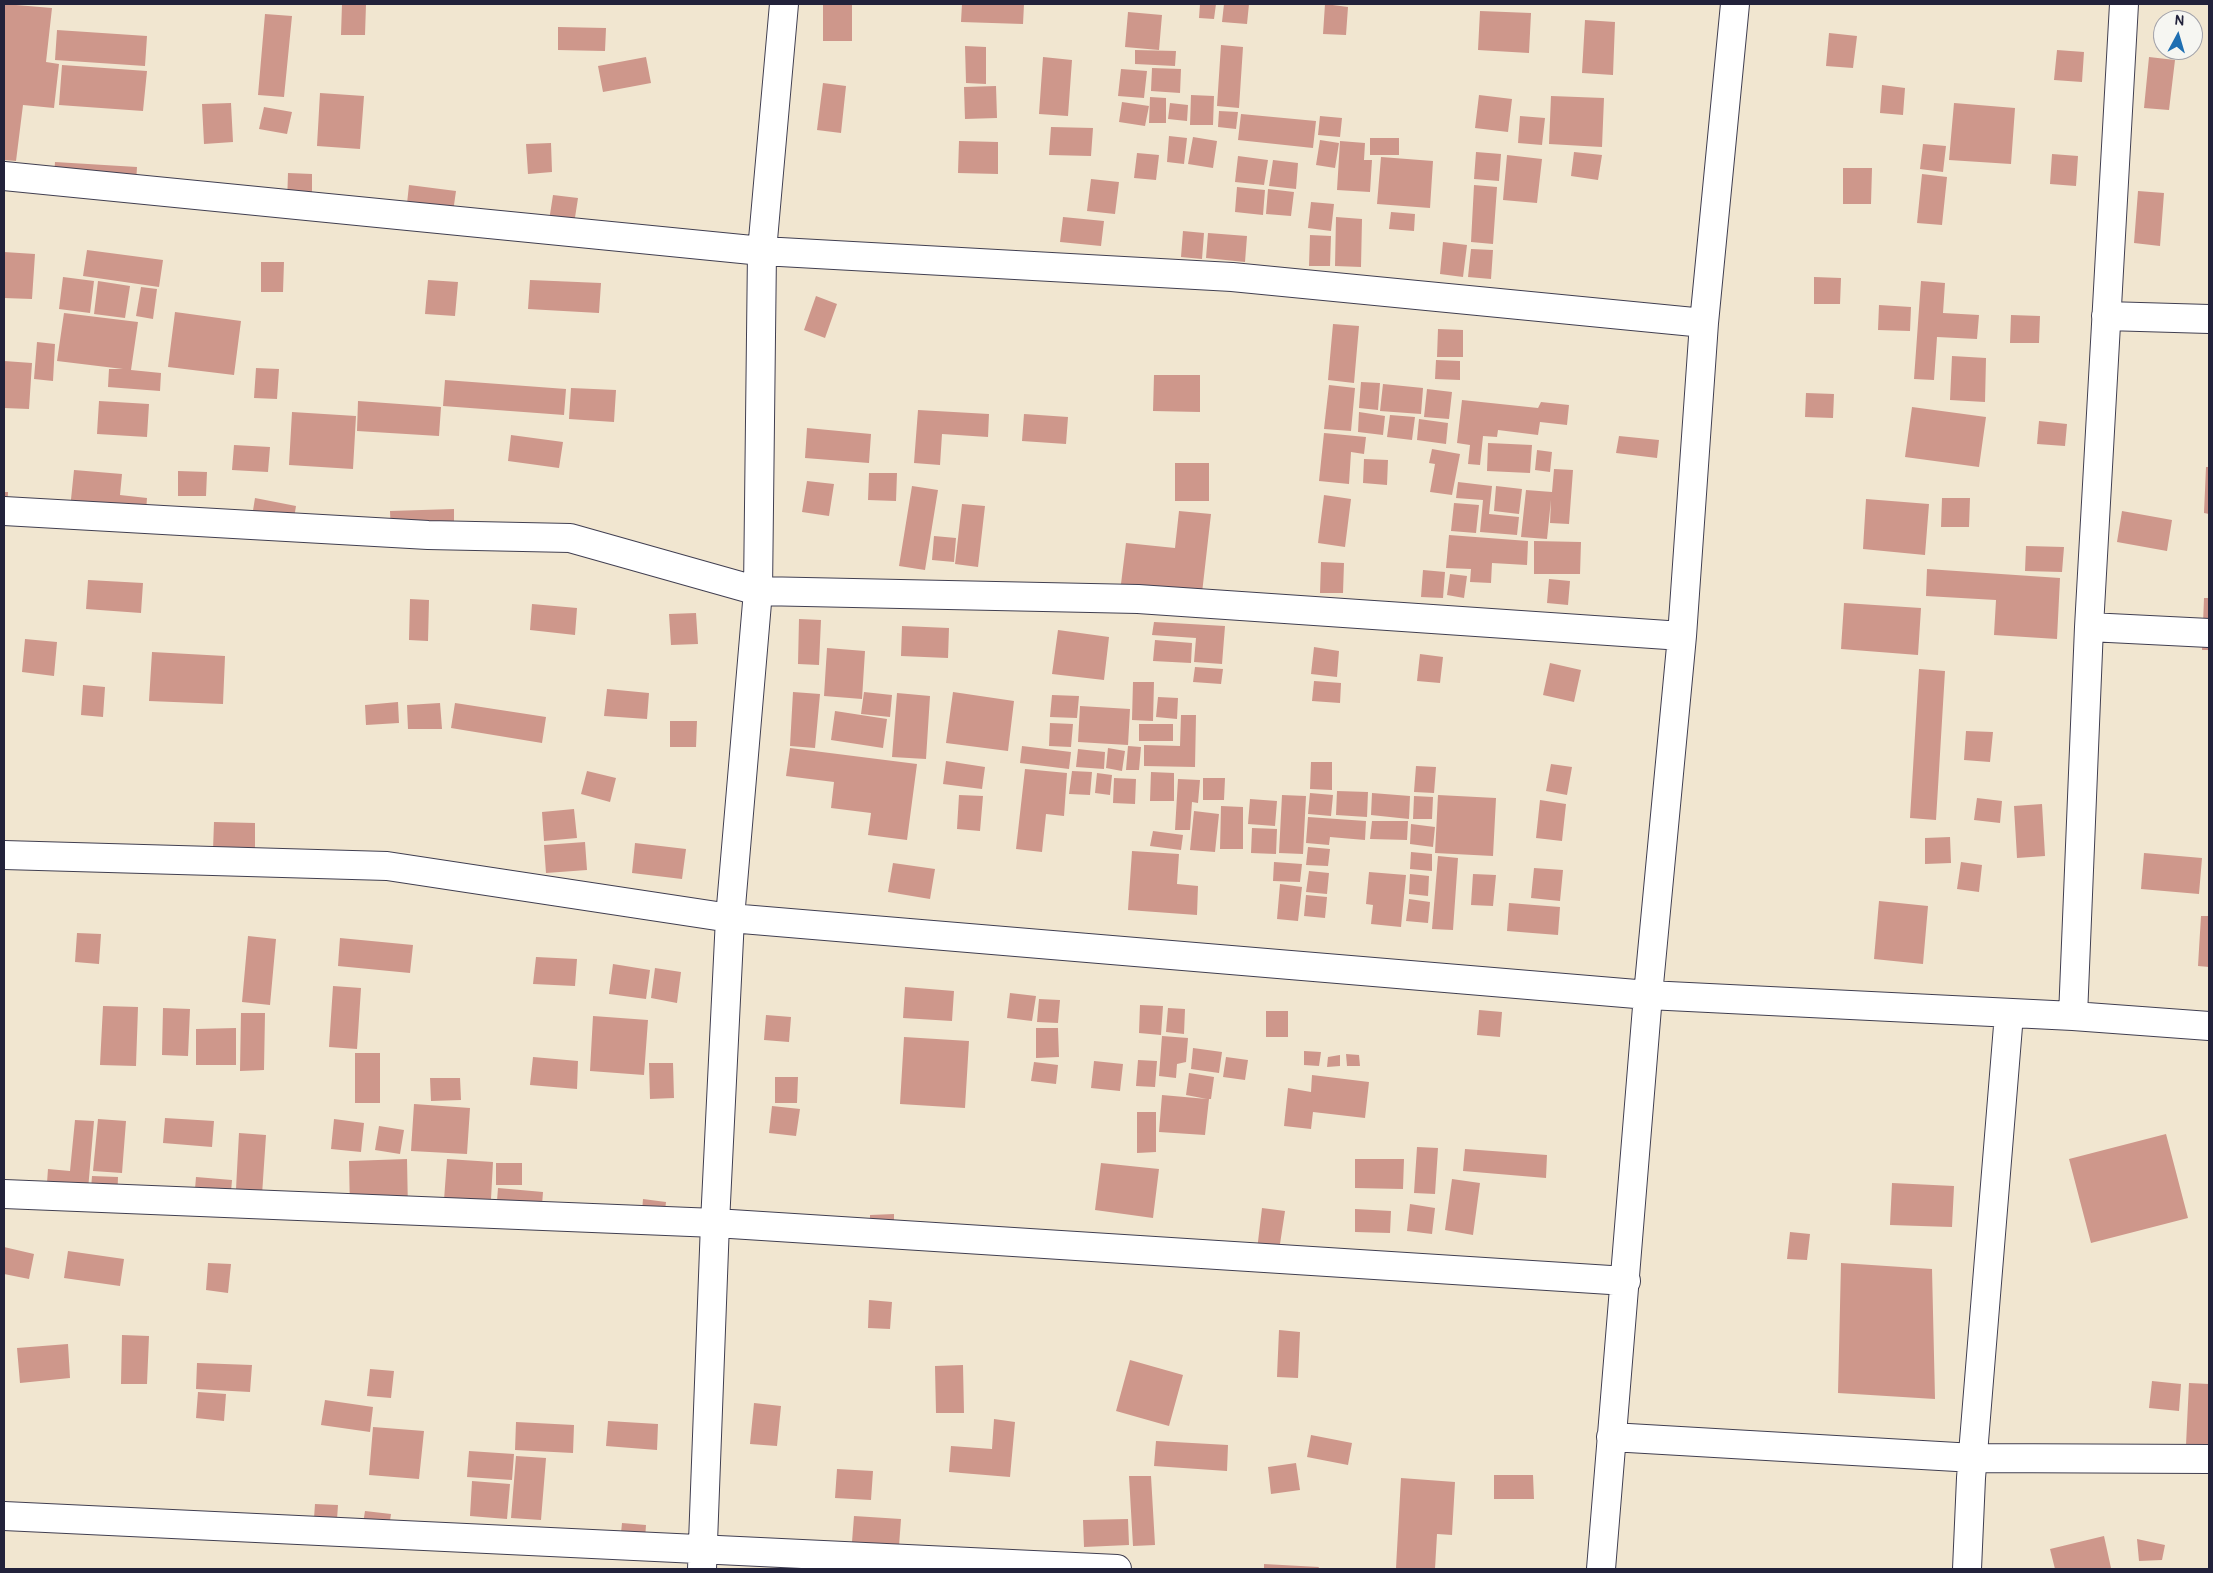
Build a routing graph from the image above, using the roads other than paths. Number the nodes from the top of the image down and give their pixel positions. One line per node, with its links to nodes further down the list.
1 (784, 4): 5 (street)
2 (1735, 4): 8 (street)
3 (2124, 4): 6 (street)
4 (4, 176): 5 (street)
5 (762, 251): 8 (street); 10 (street)
6 (2106, 316): 7 (street); 11 (street)
7 (2209, 319)
8 (1704, 323): 13 (street)
9 (4, 511): 10 (street)
10 (758, 591): 13 (street); 15 (street)
11 (2089, 627): 12 (street); 18 (street)
12 (2209, 633)
13 (1682, 636): 16 (street)
14 (4, 855): 15 (street)
15 (730, 918): 16 (street); 21 (street)
16 (1648, 995): 17 (street); 22 (street)
17 (2009, 1014): 18 (street); 24 (street)
18 (2073, 1016): 19 (street)
19 (2209, 1026)
20 (4, 1194): 21 (street)
21 (715, 1223): 22 (street); 27 (street)
22 (1626, 1281): 23 (street)
23 (1611, 1437): 24 (street); 29 (street)
24 (1974, 1458): 25 (street); 30 (street)
25 (2209, 1459)
26 (4, 1516): 27 (street)
27 (702, 1559): 28 (street)
28 (1117, 1569)
29 (1601, 1569)
30 (1967, 1569)

